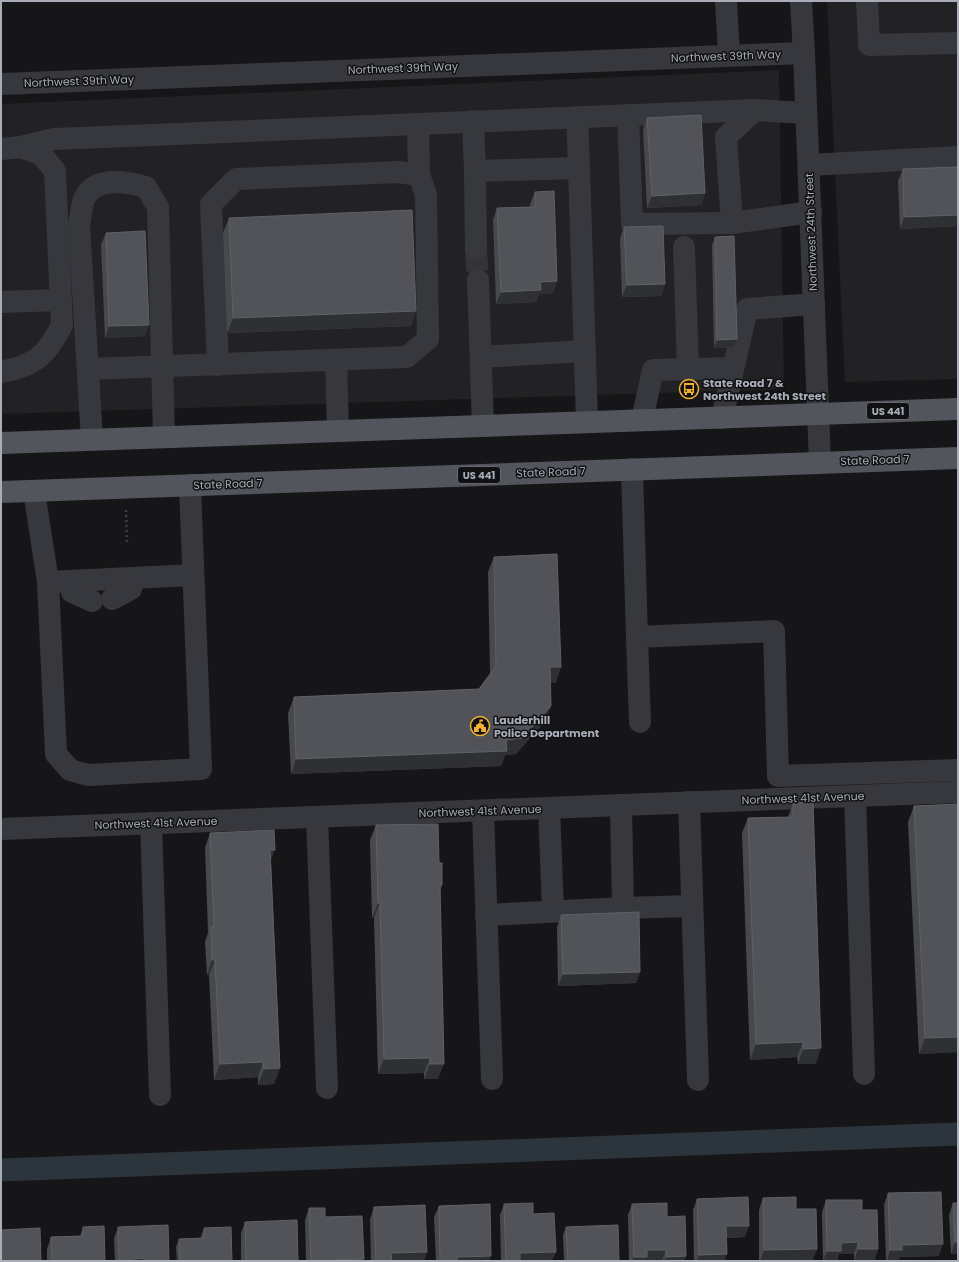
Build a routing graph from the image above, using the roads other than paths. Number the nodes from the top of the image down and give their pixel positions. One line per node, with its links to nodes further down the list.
1 (726, 1): 6 (street)
2 (801, 1): 5 (street, Northwest 24th Street)
3 (867, 1): 4 (street)
4 (958, 43)
5 (804, 53): 6 (street, Northwest 39th Way); 9 (street, Northwest 24th Street)
6 (729, 55): 7 (street, Northwest 39th Way)
7 (1, 84)
8 (756, 110): 9 (street); 10 (street); 21 (street)
9 (806, 112): 16 (street, Northwest 24th Street)
10 (628, 115): 11 (street); 21 (street)
11 (577, 117): 12 (street); 17 (street)
12 (473, 121): 13 (street); 18 (street)
13 (418, 124): 14 (street); 19 (street)
14 (11, 148): 25 (street)
15 (958, 157): 16 (street)
16 (809, 166): 20 (street, Northwest 24th Street)
17 (579, 168): 18 (street); 28 (street)
18 (474, 171): 23 (street)
19 (419, 175): 30 (street); 31 (street)
20 (811, 212): 21 (street); 27 (street, Northwest 24th Street)
21 (732, 223)
22 (684, 247): 35 (street)
23 (476, 249)
24 (478, 280): 29 (street)
25 (62, 300): 26 (street); 36 (street)
26 (1, 302)
27 (814, 304): 33 (street); 38 (street, Northwest 24th Street)
28 (585, 351): 29 (street); 41 (street)
29 (481, 357): 42 (street)
30 (336, 360): 31 (street); 43 (street)
31 (218, 365): 32 (street)
32 (162, 368): 34 (street); 34 (street); 44 (street)
33 (733, 368): 35 (street); 39 (street)
34 (88, 369): 45 (street)
35 (688, 369): 40 (street)
36 (1, 372)
37 (958, 409): 38 (main road, US 441)
38 (819, 414): 39 (main road, US 441); 48 (street, Northwest 24th Street)
39 (722, 418): 40 (main road, US 441)
40 (642, 420): 41 (main road, US 441)
41 (587, 422): 42 (main road, US 441)
42 (483, 426): 43 (main road, US 441)
43 (338, 431): 44 (main road, US 441)
44 (164, 437): 45 (main road, US 441)
45 (92, 440): 46 (main road, US 441)
46 (1, 443)
47 (958, 458): 48 (main road, State Road 7 / US 441)
48 (820, 462): 49 (main road, State Road 7 / US 441)
49 (632, 469): 50 (main road, State Road 7 / US 441); 57 (street)
50 (190, 485): 51 (main road, State Road 7 / US 441); 53 (street)
51 (34, 491): 52 (main road, State Road 7 / US 441); 56 (street)
52 (1, 492)
53 (193, 575): 54 (street); 56 (street)
54 (133, 578): 55 (street); 55 (street)
55 (70, 581): 56 (street)
56 (48, 582)
57 (637, 637): 58 (street); 59 (street)
58 (640, 722)
59 (958, 770)
60 (958, 792): 61 (street, Northwest 41st Avenue)
61 (855, 796): 62 (street, Northwest 41st Avenue); 73 (street)
62 (689, 802): 63 (street, Northwest 41st Avenue); 69 (street)
63 (621, 805): 64 (street, Northwest 41st Avenue); 70 (street)
64 (549, 808): 65 (street, Northwest 41st Avenue); 71 (street)
65 (483, 811): 66 (street, Northwest 41st Avenue); 72 (street)
66 (316, 817): 67 (street, Northwest 41st Avenue); 76 (street)
67 (151, 823): 68 (street, Northwest 41st Avenue); 77 (street)
68 (1, 829)
69 (692, 906): 70 (street); 75 (street)
70 (623, 908): 71 (street)
71 (553, 911): 72 (street)
72 (486, 914): 74 (street)
73 (864, 1074)
74 (492, 1079)
75 (698, 1080)
76 (327, 1088)
77 (160, 1095)

